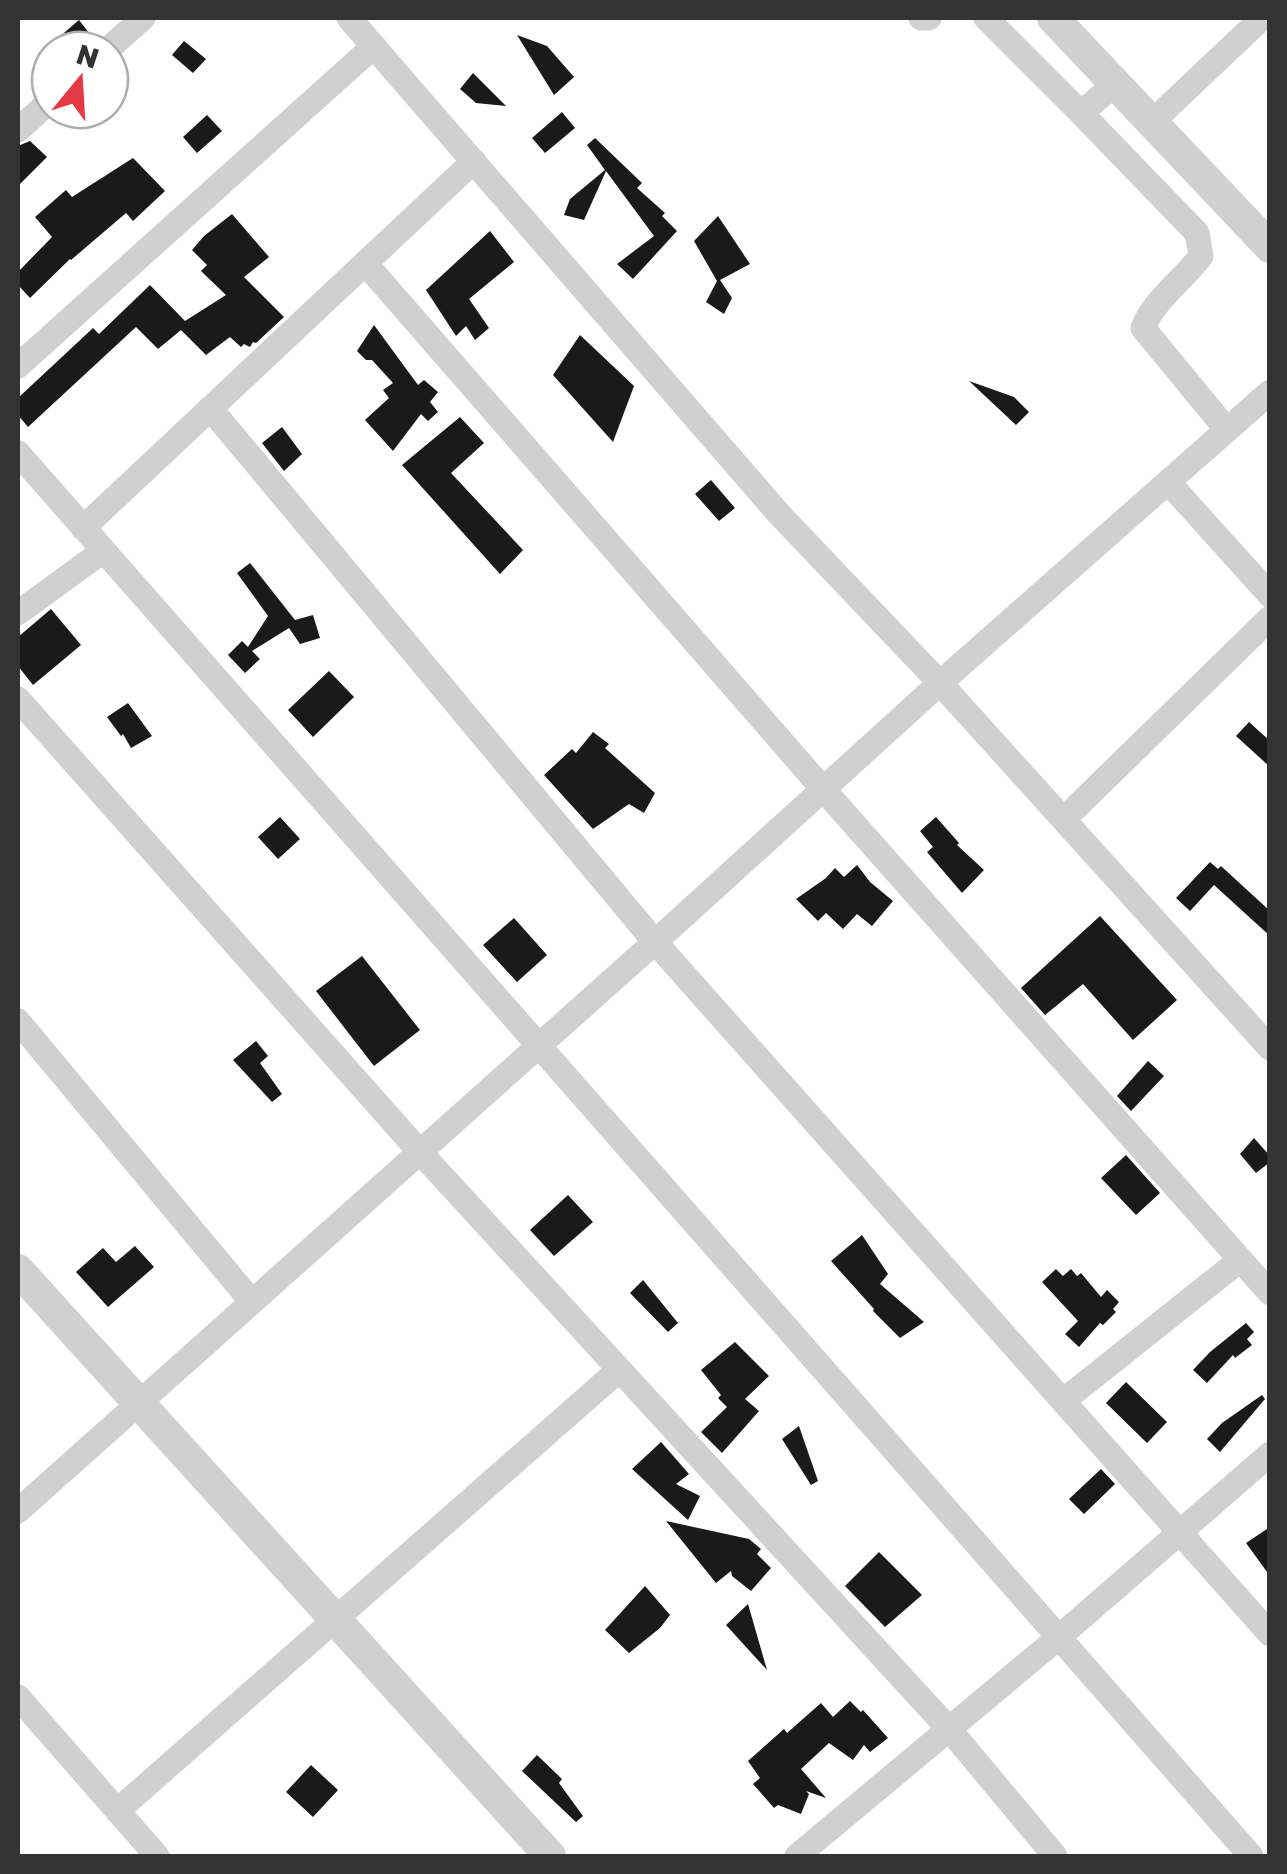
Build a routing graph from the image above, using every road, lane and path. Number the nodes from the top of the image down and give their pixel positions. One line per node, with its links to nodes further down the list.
1 (349, 18): 7 (street)
2 (921, 18): 3 (street)
3 (929, 18)
4 (986, 18): 9 (street)
5 (1053, 18): 8 (street)
6 (1262, 18): 10 (street)
7 (374, 46): 11 (street); 14 (street)
8 (1116, 84): 9 (street); 10 (street)
9 (1081, 113): 17 (street)
10 (1152, 122): 12 (street)
11 (474, 162): 13 (street); 25 (street)
12 (1270, 247)
13 (365, 263): 16 (street); 27 (street)
14 (18, 366)
15 (1270, 392): 17 (street)
16 (210, 408): 20 (street); 29 (street)
17 (1227, 430): 19 (street)
18 (18, 453): 20 (street)
19 (1168, 482): 22 (street); 25 (street)
20 (83, 528): 21 (street)
21 (103, 550): 23 (street); 31 (street)
22 (1270, 595)
23 (18, 613)
24 (1270, 618): 28 (street)
25 (940, 683): 27 (street); 28 (street)
26 (18, 700): 33 (street)
27 (823, 789): 29 (street); 34 (street)
28 (1064, 819): 32 (street)
29 (655, 942): 31 (street); 39 (street)
30 (18, 1021): 37 (street)
31 (538, 1046): 33 (street); 46 (street)
32 (1270, 1048)
33 (420, 1152): 37 (street); 38 (street)
34 (1240, 1260): 36 (street); 39 (street)
35 (18, 1270): 40 (street)
36 (1270, 1293)
37 (252, 1302): 40 (street)
38 (620, 1370): 44 (street); 48 (street)
39 (1063, 1401): 43 (street)
40 (138, 1404): 42 (street); 44 (street)
41 (1270, 1454): 43 (street)
42 (18, 1510)
43 (1180, 1532): 45 (street); 46 (street)
44 (333, 1619): 49 (street); 51 (street)
45 (1270, 1634)
46 (1058, 1638): 48 (street); 54 (street)
47 (18, 1697): 49 (street)
48 (949, 1729): 52 (street); 53 (street)
49 (116, 1810): 50 (street)
50 (156, 1856)
51 (550, 1856)
52 (797, 1856)
53 (1055, 1856)
54 (1251, 1856)

